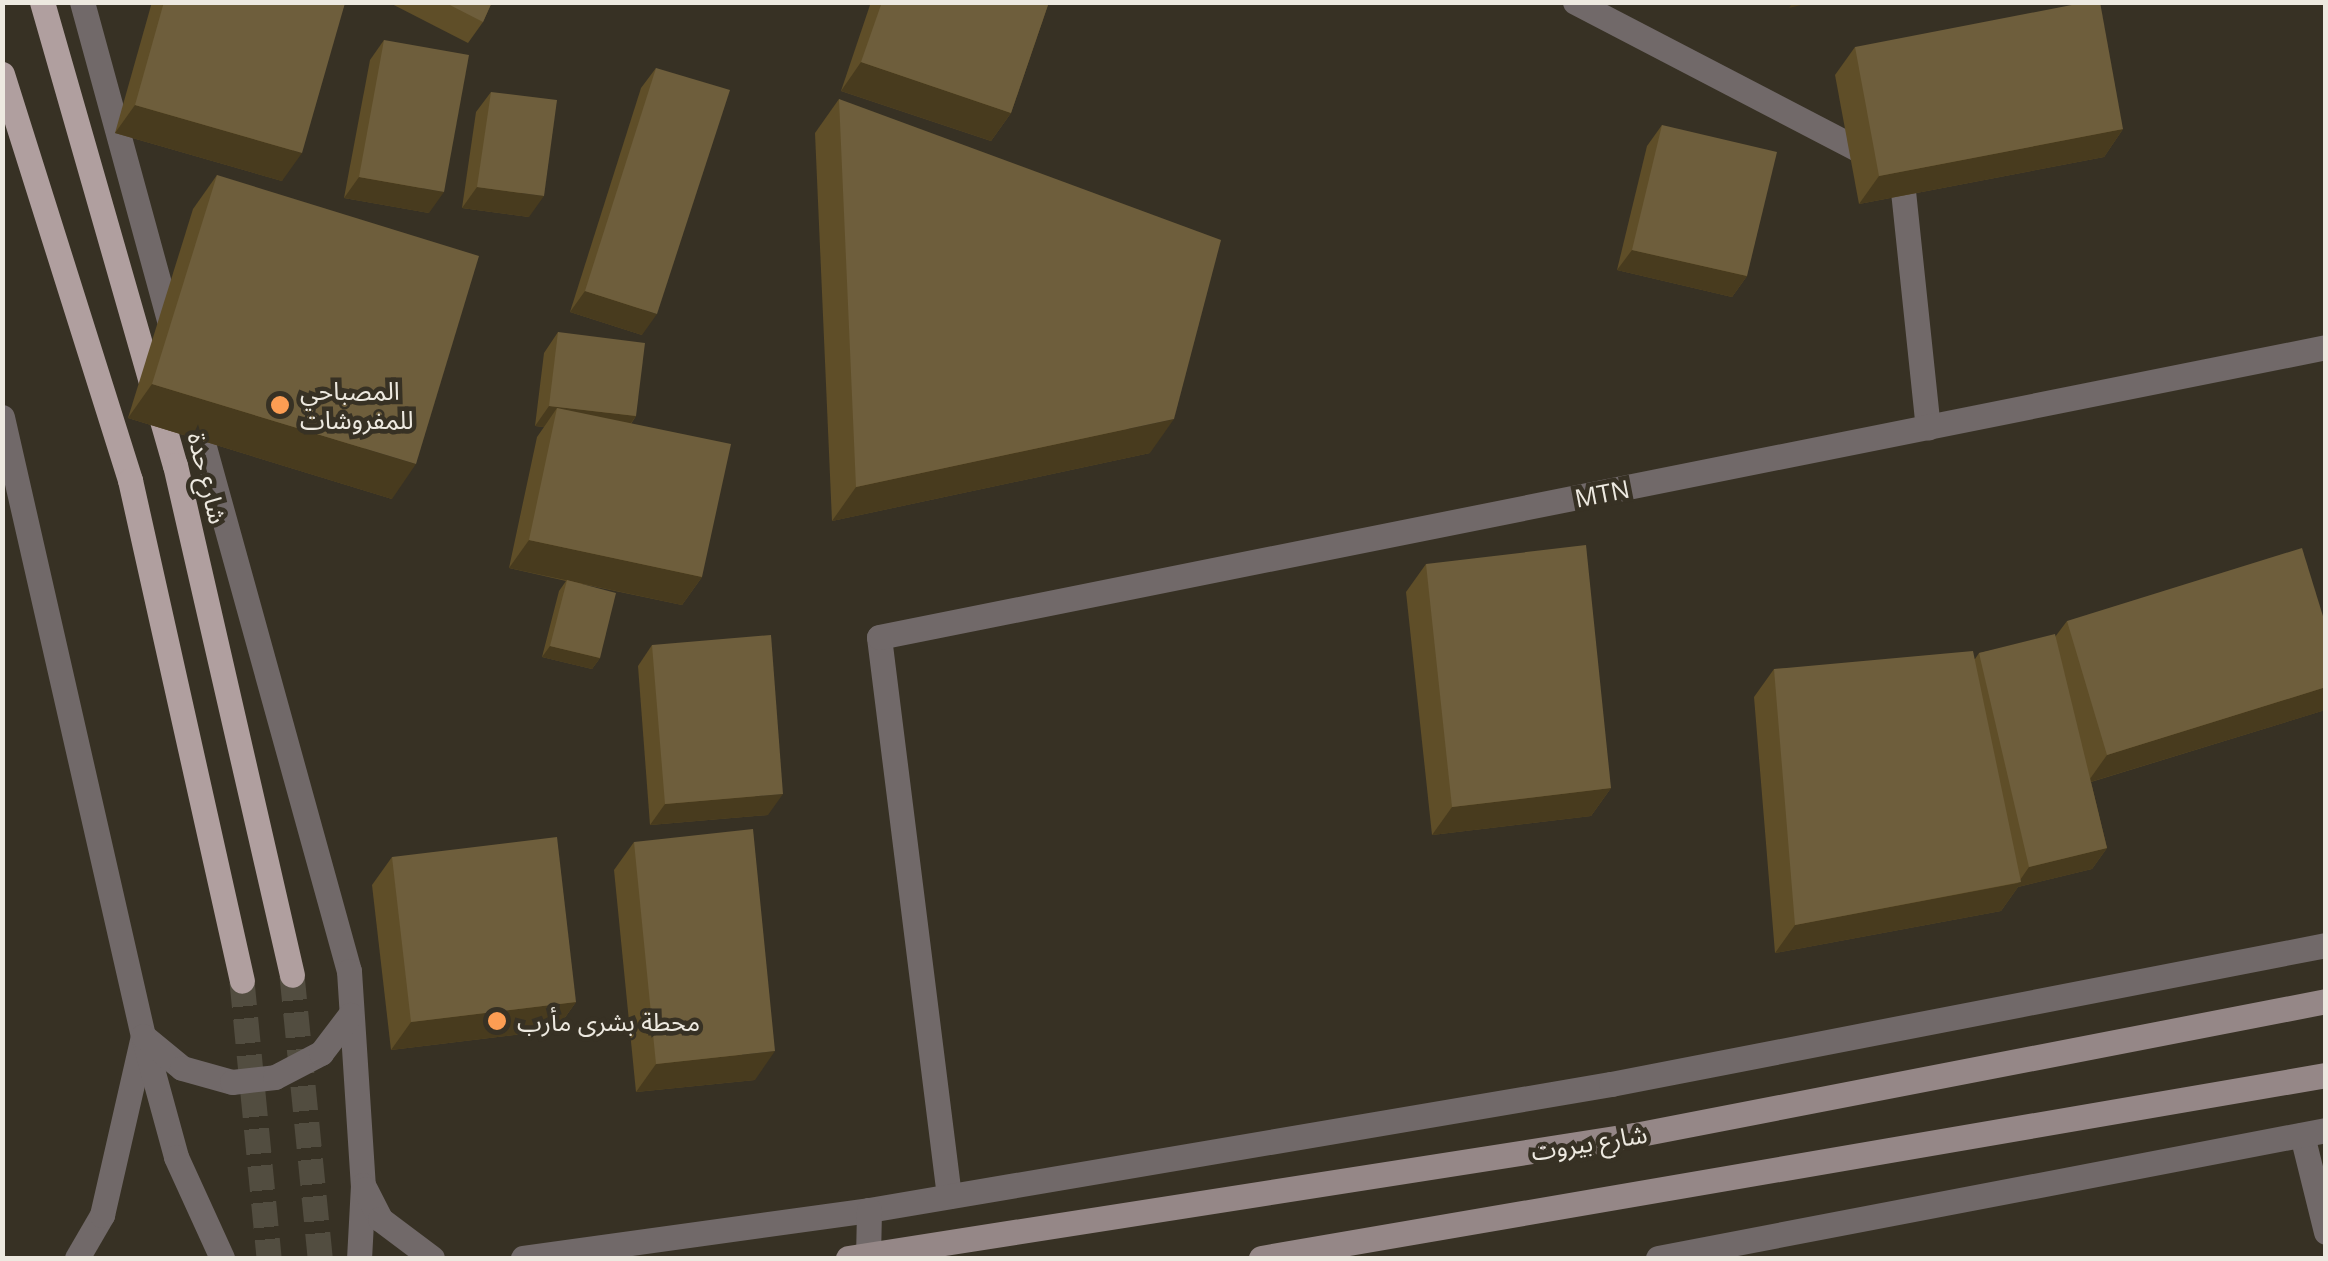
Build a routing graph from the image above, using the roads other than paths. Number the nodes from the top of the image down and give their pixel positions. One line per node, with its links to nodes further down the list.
1 (42, 2): 9 (main road, شارع حدة)
2 (82, 2): 12 (street)
3 (1574, 2): 7 (street)
4 (2, 74): 10 (main road)
5 (2326, 348): 7 (street, MTN)
6 (2, 418): 13 (street)
7 (1928, 428): 17 (street, MTN)
8 (2326, 944): 17 (street)
9 (292, 974)
10 (242, 981)
11 (2326, 1001): 25 (main road, شارع بيروت)
12 (350, 1015): 13 (street); 16 (street)
13 (143, 1036): 20 (street); 21 (street)
14 (2326, 1075): 27 (main road)
15 (2314, 1132): 19 (street); 28 (street)
16 (363, 1185): 22 (street); 23 (street)
17 (949, 1196): 18 (street)
18 (870, 1210): 24 (street); 26 (street)
19 (2326, 1232)
20 (78, 1258)
21 (222, 1258)
22 (359, 1258)
23 (432, 1258)
24 (523, 1258)
25 (848, 1258)
26 (868, 1258)
27 (1262, 1258)
28 (1658, 1258)

